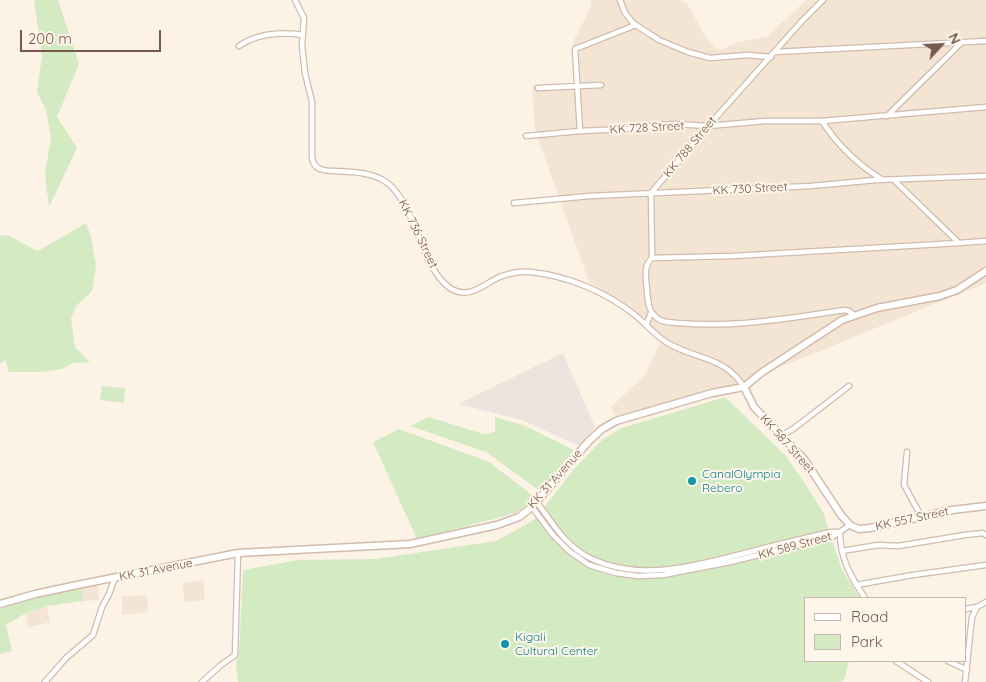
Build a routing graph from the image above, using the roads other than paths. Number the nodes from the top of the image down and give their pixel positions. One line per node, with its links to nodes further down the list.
1 (295, 0): 5 (street, KK 736 Street)
2 (620, 0): 4 (street)
3 (823, 0): 9 (street, KK 788 Street)
4 (636, 25): 10 (street); 11 (street)
5 (303, 35): 8 (street); 31 (street, KK 736 Street)
6 (986, 41): 7 (street)
7 (961, 43): 9 (street); 15 (street)
8 (239, 46)
9 (776, 52): 10 (street, KK 788 Street)
10 (770, 57): 17 (street, KK 788 Street)
11 (578, 85): 12 (street); 13 (street); 18 (street)
12 (601, 85)
13 (538, 88)
14 (986, 107): 15 (street, KK 728 Street)
15 (888, 116): 16 (street, KK 728 Street)
16 (822, 121): 17 (street, KK 728 Street); 21 (street)
17 (708, 126): 18 (street, KK 728 Street); 23 (street, KK 788 Street)
18 (580, 131): 19 (street, KK 728 Street)
19 (526, 136)
20 (986, 176): 22 (street, KK 730 Street)
21 (882, 180): 22 (street, KK 730 Street); 23 (street, KK 730 Street)
22 (894, 180): 26 (street)
23 (651, 193): 24 (street, KK 730 Street); 27 (street)
24 (514, 203)
25 (986, 241): 26 (street)
26 (959, 243): 27 (street)
27 (652, 258): 29 (street)
28 (986, 271): 30 (main road, KK 31 Avenue)
29 (651, 313): 30 (street); 31 (street)
30 (854, 315): 32 (main road, KK 31 Avenue)
31 (646, 325): 32 (street, KK 736 Street)
32 (744, 386): 34 (main road, KK 587 Street); 36 (main road, KK 31 Avenue)
33 (849, 386): 34 (street)
34 (781, 436): 39 (main road, KK 587 Street)
35 (907, 452): 38 (street)
36 (535, 504): 40 (street, KK 589 Street); 43 (main road, KK 31 Avenue)
37 (986, 506): 38 (main road, KK 557 Street)
38 (921, 516): 39 (main road, KK 557 Street)
39 (850, 525): 40 (street)
40 (840, 532): 42 (street)
41 (986, 535): 42 (street)
42 (842, 551): 46 (street)
43 (238, 554): 45 (main road, KK 31 Avenue); 56 (street)
44 (986, 566): 46 (street)
45 (115, 578): 49 (main road, KK 31 Avenue); 55 (street)
46 (856, 585): 47 (street)
47 (863, 597)
48 (986, 602): 50 (street)
49 (0, 604)
50 (977, 607): 51 (street); 54 (street)
51 (966, 609)
52 (898, 662): 57 (street)
53 (950, 662): 54 (street)
54 (967, 670): 58 (street)
55 (45, 682)
56 (202, 682)
57 (928, 682)
58 (966, 682)

